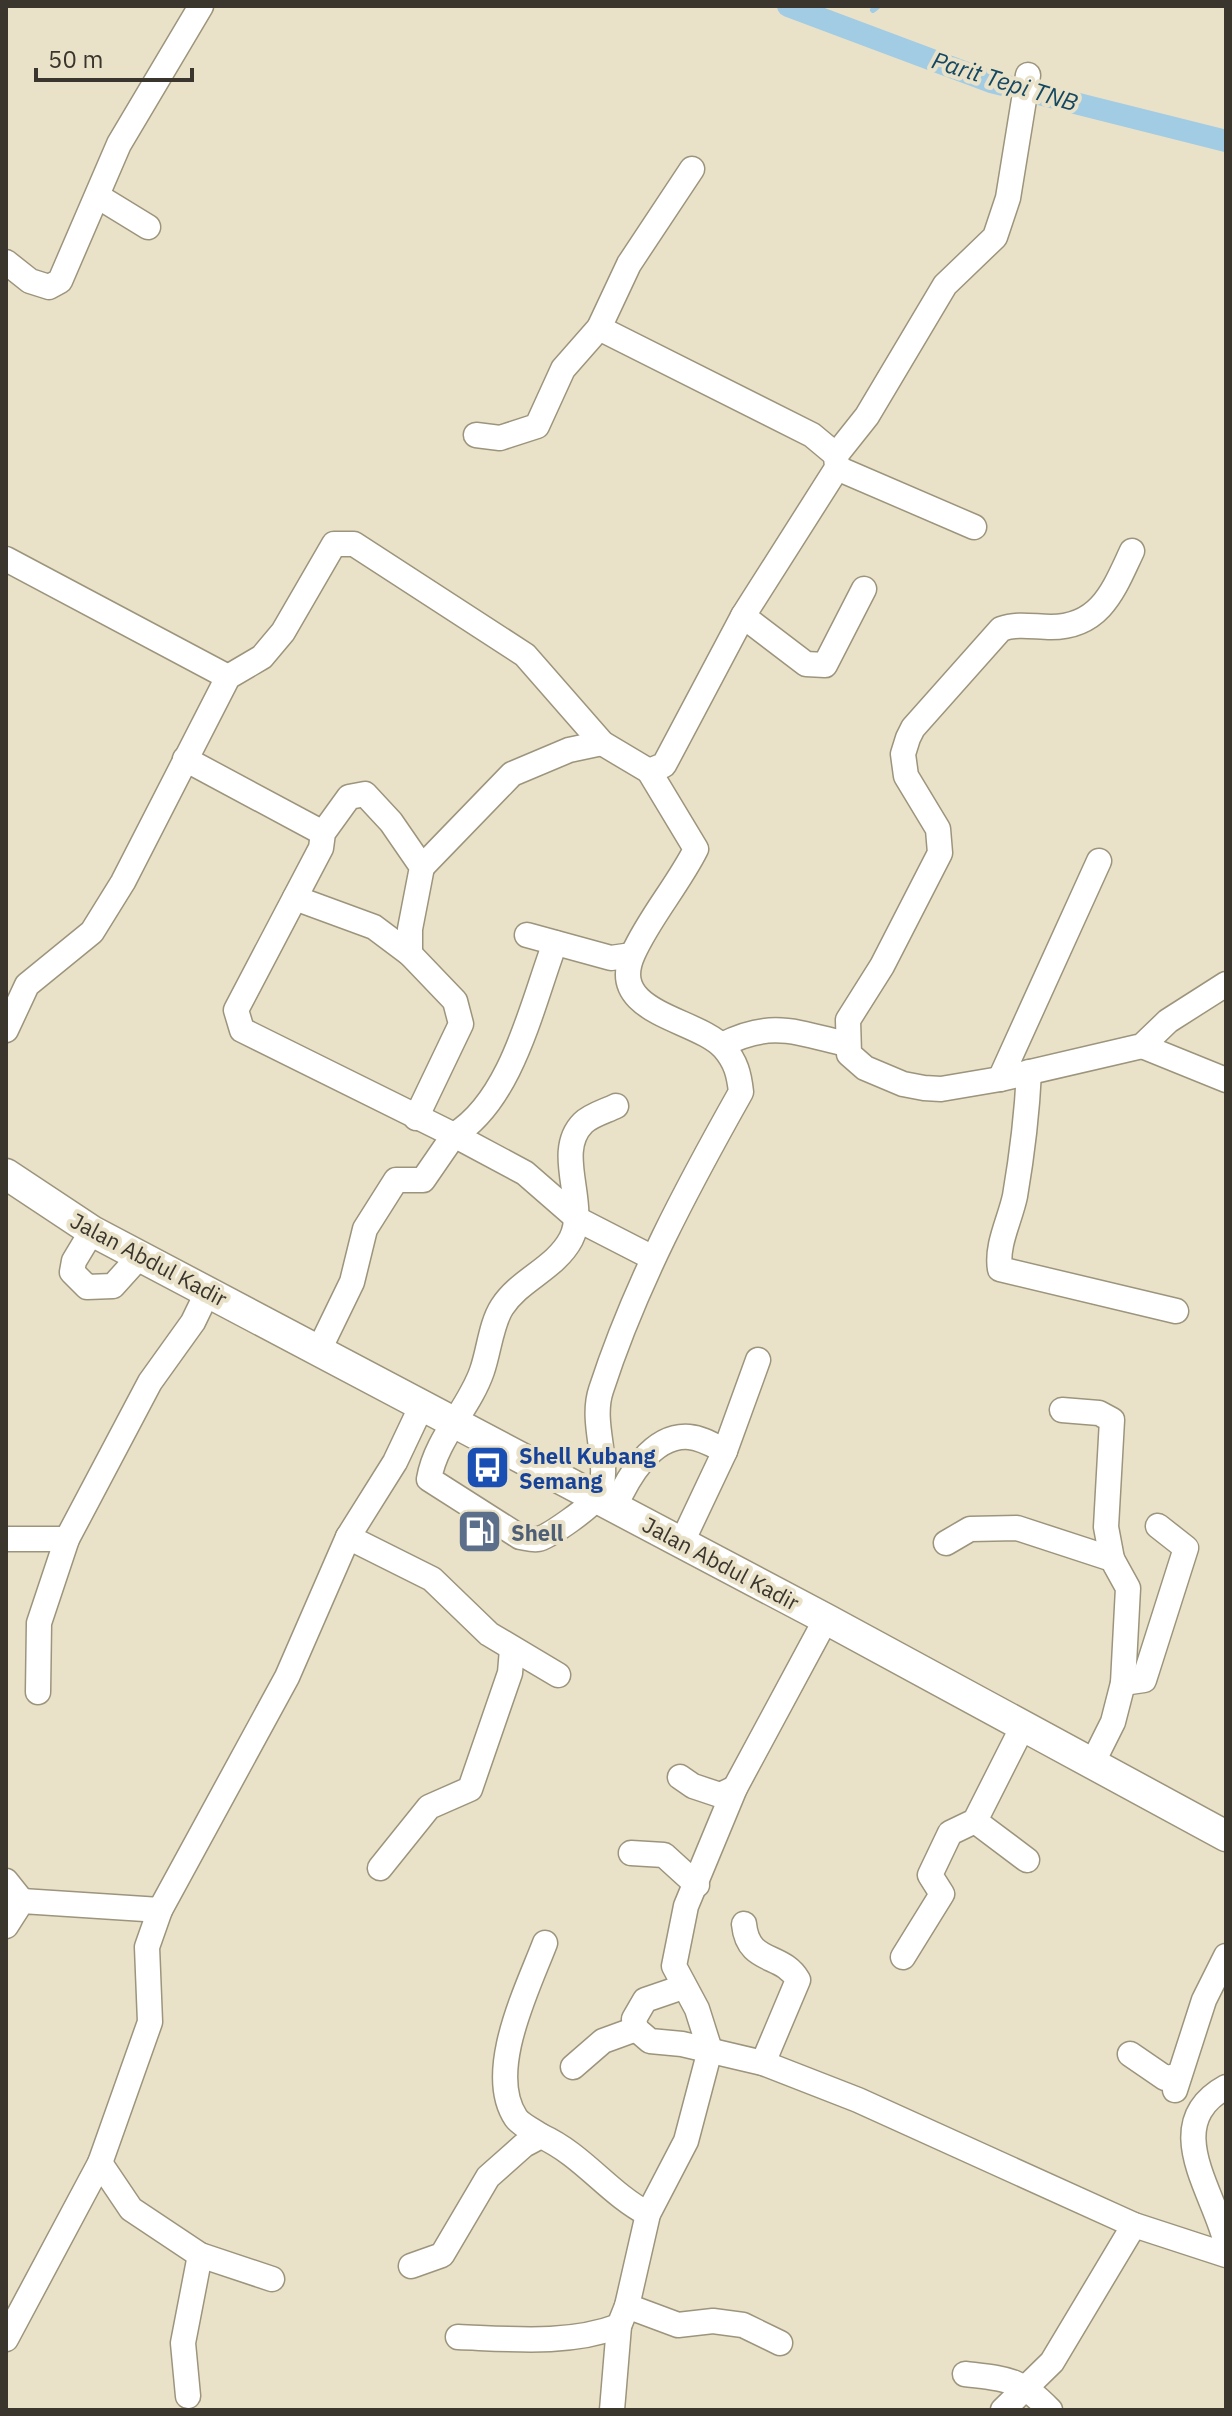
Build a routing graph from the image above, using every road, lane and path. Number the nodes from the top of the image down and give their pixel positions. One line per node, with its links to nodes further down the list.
1 (201, 6): 4 (street)
2 (1027, 78): 9 (street)
3 (692, 169): 7 (street)
4 (99, 197): 5 (street); 6 (street)
5 (148, 227)
6 (6, 262)
7 (599, 328): 8 (street); 9 (street)
8 (476, 435)
9 (836, 462): 10 (street); 14 (street)
10 (974, 527)
11 (1132, 551): 29 (street)
12 (6, 559): 15 (street)
13 (864, 589): 14 (street)
14 (743, 616): 18 (street)
15 (228, 677): 16 (street); 17 (street)
16 (602, 743): 18 (street); 21 (street)
17 (185, 759): 19 (street); 28 (street)
18 (649, 771): 26 (street)
19 (323, 833): 21 (street); 22 (street)
20 (1099, 861): 33 (street)
21 (422, 867): 25 (street)
22 (295, 898): 25 (street); 36 (street)
23 (527, 935): 24 (street)
24 (555, 943): 26 (street); 37 (street)
25 (410, 954): 36 (street)
26 (632, 955): 30 (street)
27 (1226, 984): 31 (street)
28 (6, 1030)
29 (846, 1044): 30 (street); 33 (street)
30 (722, 1045): 42 (street)
31 (1142, 1046): 32 (street); 34 (street)
32 (1029, 1072): 33 (street); 44 (street)
33 (1000, 1079)
34 (1226, 1080)
35 (616, 1106): 39 (street)
36 (416, 1118): 37 (street)
37 (454, 1135): 39 (street); 45 (street)
38 (6, 1174): 40 (main road, Jalan Abdul Kadir)
39 (579, 1220): 42 (street); 49 (street)
40 (92, 1231): 41 (main road, Jalan Abdul Kadir); 41 (street)
41 (140, 1256): 43 (main road, Jalan Abdul Kadir)
42 (653, 1258): 53 (street)
43 (208, 1291): 45 (main road, Jalan Abdul Kadir); 57 (street)
44 (1176, 1311)
45 (319, 1350): 47 (main road, Jalan Abdul Kadir)
46 (758, 1360): 50 (street)
47 (422, 1405): 49 (main road, Jalan Abdul Kadir); 51 (street)
48 (1062, 1410): 60 (street)
49 (453, 1421): 52 (street); 53 (main road, Jalan Abdul Kadir)
50 (725, 1451): 53 (street); 58 (street)
51 (395, 1462): 52 (street); 55 (street)
52 (429, 1479): 53 (street)
53 (606, 1502): 58 (main road, Jalan Abdul Kadir)
54 (1158, 1526): 64 (street)
55 (348, 1537): 62 (street); 78 (street)
56 (6, 1539): 57 (street)
57 (67, 1539): 65 (street)
58 (682, 1542): 61 (main road, Jalan Abdul Kadir)
59 (946, 1543): 60 (street)
60 (1112, 1559): 64 (street)
61 (826, 1619): 66 (main road, Jalan Abdul Kadir); 69 (street)
62 (512, 1649): 63 (street); 74 (street)
63 (558, 1675)
64 (1123, 1683): 67 (street)
65 (38, 1692)
66 (1023, 1726): 67 (main road, Jalan Abdul Kadir); 70 (street)
67 (1092, 1764): 71 (main road, Jalan Abdul Kadir)
68 (680, 1777): 69 (street)
69 (735, 1788): 76 (street)
70 (975, 1821): 73 (street); 83 (street)
71 (1226, 1836)
72 (631, 1853): 76 (street)
73 (1027, 1860)
74 (380, 1868)
75 (6, 1881): 77 (street)
76 (697, 1885): 84 (street)
77 (22, 1901): 78 (street); 80 (street)
78 (160, 1910): 93 (street)
79 (744, 1924): 89 (street)
80 (6, 1926)
81 (545, 1943): 92 (street)
82 (1226, 1956): 85 (street)
83 (903, 1957)
84 (683, 1987): 86 (street); 87 (street)
85 (1215, 2005): 88 (street)
86 (636, 2029): 87 (street); 90 (street)
87 (710, 2050): 89 (street); 94 (street)
88 (1130, 2054)
89 (763, 2063): 95 (street)
90 (573, 2067)
91 (1226, 2087): 96 (street)
92 (541, 2136): 94 (street); 99 (street)
93 (100, 2163): 97 (street); 103 (street)
94 (648, 2214): 101 (street)
95 (1134, 2225): 98 (street); 106 (street)
96 (1226, 2243)
97 (200, 2255): 100 (street); 107 (street)
98 (1226, 2255)
99 (411, 2266)
100 (272, 2279)
101 (623, 2316): 102 (street); 104 (street); 108 (street)
102 (458, 2337)
103 (6, 2339)
104 (780, 2343)
105 (965, 2374): 106 (street)
106 (1028, 2387): 109 (street); 110 (street)
107 (188, 2396)
108 (612, 2410)
109 (1003, 2410)
110 (1050, 2410)

